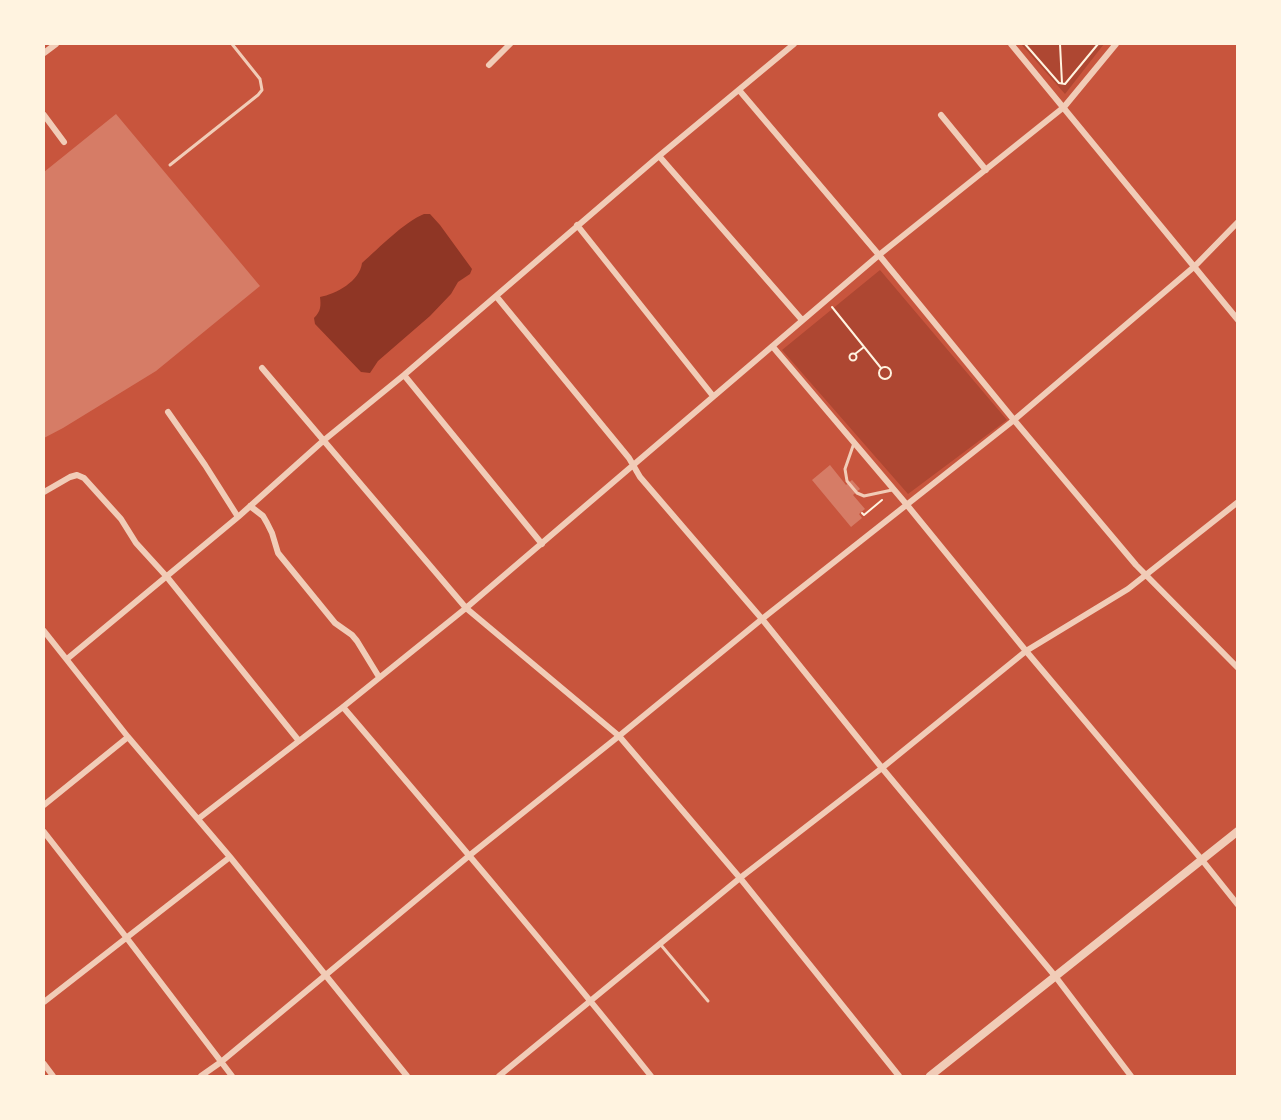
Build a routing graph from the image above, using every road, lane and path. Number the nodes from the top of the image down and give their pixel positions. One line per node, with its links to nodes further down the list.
1 (56, 44): 10 (street)
2 (232, 44): 19 (lane)
3 (510, 44): 11 (street)
4 (794, 44): 13 (street)
5 (1011, 44): 14 (street)
6 (1025, 44): 12 (path)
7 (1060, 44): 12 (path)
8 (1098, 44): 12 (path)
9 (1116, 44): 14 (street)
10 (44, 53)
11 (489, 66)
12 (1062, 84)
13 (739, 90): 18 (street); 23 (street)
14 (1064, 107): 20 (street); 24 (street)
15 (44, 115): 17 (street)
16 (941, 115): 20 (street)
17 (64, 142)
18 (659, 156): 22 (street); 27 (street)
19 (170, 165)
20 (986, 170): 23 (street)
21 (1238, 222): 24 (street)
22 (577, 225): 25 (street); 35 (street)
23 (879, 255): 26 (street); 37 (street)
24 (1195, 267): 28 (street); 37 (street)
25 (496, 296): 34 (street); 40 (street)
26 (826, 300): 27 (street); 30 (path)
27 (802, 320): 29 (street)
28 (1238, 320)
29 (773, 347): 35 (street); 39 (street)
30 (864, 347): 31 (path); 33 (path)
31 (855, 354)
32 (262, 368): 38 (street)
33 (881, 368): 33 (path)
34 (404, 375): 38 (street); 49 (street)
35 (713, 396): 40 (street)
36 (168, 412): 48 (street)
37 (1014, 420): 45 (street); 50 (street)
38 (323, 441): 46 (street); 52 (street)
39 (855, 443): 41 (street); 43 (lane)
40 (633, 466): 49 (street); 53 (street)
41 (894, 490): 43 (lane); 45 (street)
42 (44, 492): 51 (street)
43 (886, 492): 47 (path)
44 (1238, 502): 50 (street)
45 (907, 505): 53 (street); 55 (street)
46 (250, 506): 48 (street); 58 (street)
47 (862, 513)
48 (238, 517): 51 (street)
49 (542, 544): 52 (street)
50 (1145, 576): 55 (street); 57 (street)
51 (167, 577): 56 (street); 62 (street)
52 (466, 608): 58 (street); 60 (street)
53 (762, 619): 60 (street); 63 (street)
54 (44, 632): 56 (street)
55 (1026, 651): 63 (street); 70 (street)
56 (67, 659): 61 (street)
57 (1238, 668)
58 (379, 677): 59 (street)
59 (343, 707): 62 (street); 68 (street)
60 (619, 736): 68 (street); 71 (street)
61 (128, 737): 64 (street); 65 (street)
62 (299, 741): 65 (street)
63 (882, 768): 71 (street); 76 (street)
64 (44, 805)
65 (198, 819): 69 (street)
66 (1238, 831): 70 (street)
67 (44, 832): 73 (street)
68 (470, 855): 75 (street); 77 (street)
69 (230, 857): 73 (street); 75 (street)
70 (1202, 860): 72 (street); 76 (street)
71 (740, 878): 74 (street); 88 (street)
72 (1238, 905)
73 (126, 937): 79 (street); 80 (street)
74 (660, 944): 77 (street); 78 (lane)
75 (325, 975): 80 (street); 85 (street)
76 (1055, 976): 89 (street); 90 (street)
77 (591, 1001): 86 (street); 87 (street)
78 (708, 1001)
79 (44, 1002)
80 (221, 1062): 83 (street); 84 (street)
81 (44, 1064): 82 (street)
82 (53, 1077)
83 (201, 1077)
84 (232, 1077)
85 (407, 1077)
86 (499, 1077)
87 (651, 1077)
88 (899, 1077)
89 (930, 1077)
90 (1131, 1077)

